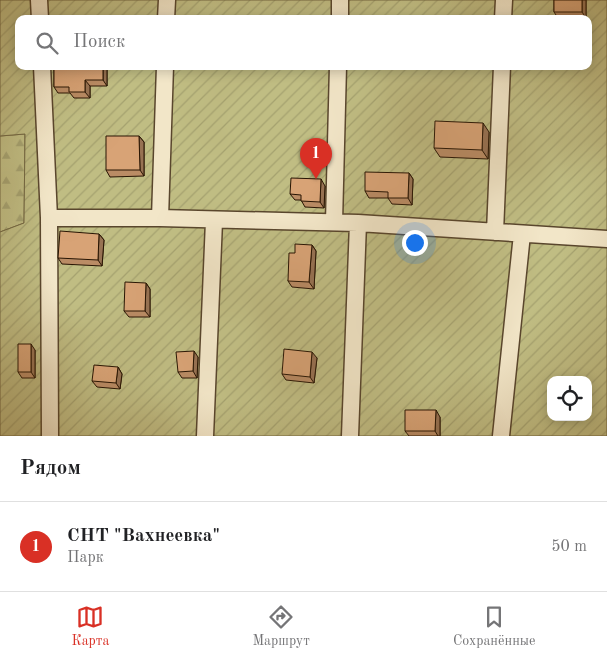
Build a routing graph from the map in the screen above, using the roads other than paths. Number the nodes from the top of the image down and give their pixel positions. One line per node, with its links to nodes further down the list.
1 (39, 0): 5 (lane)
2 (167, 0): 6 (lane)
3 (340, 0): 7 (lane)
4 (504, 0): 8 (lane)
5 (40, 15)
6 (166, 15)
7 (340, 15)
8 (504, 15)
9 (42, 70): 13 (lane)
10 (165, 70): 14 (lane)
11 (338, 70): 16 (lane)
12 (502, 70): 18 (lane)
13 (49, 218): 14 (lane); 21 (lane)
14 (160, 218): 15 (lane)
15 (214, 220): 16 (lane); 22 (lane)
16 (334, 222): 17 (lane)
17 (358, 223): 18 (lane); 23 (lane)
18 (495, 232): 19 (lane)
19 (522, 234): 20 (lane); 24 (lane)
20 (607, 239)
21 (50, 436)
22 (205, 436)
23 (350, 436)
24 (501, 436)

